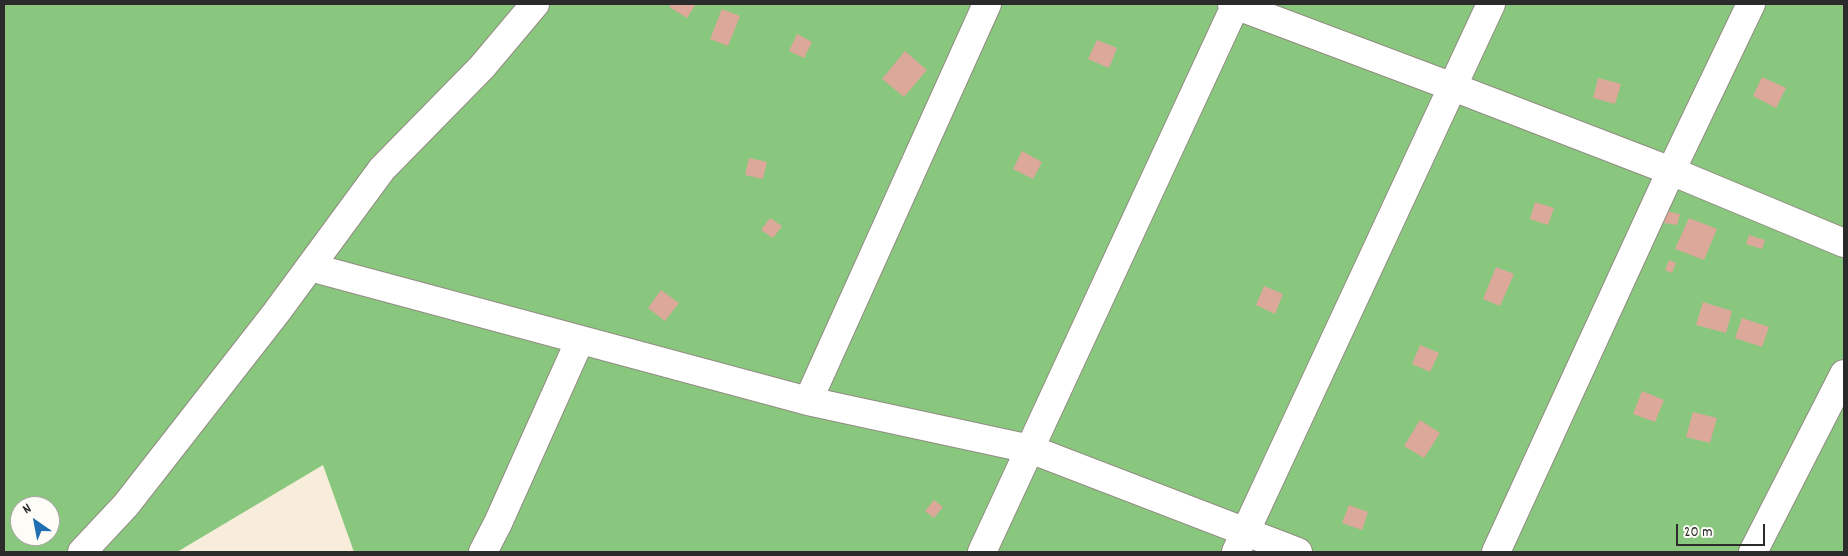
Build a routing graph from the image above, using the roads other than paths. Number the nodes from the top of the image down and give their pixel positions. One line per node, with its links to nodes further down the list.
1 (535, 4): 9 (street)
2 (988, 4): 12 (street)
3 (1235, 4): 6 (street); 13 (street)
4 (1491, 4): 6 (street)
5 (1750, 4): 7 (street)
6 (1453, 87): 7 (street); 14 (street)
7 (1671, 171): 8 (street); 19 (street)
8 (1844, 243)
9 (310, 268): 10 (street); 15 (street)
10 (580, 340): 12 (street); 16 (street)
11 (1844, 374): 20 (street)
12 (808, 401): 13 (street)
13 (1030, 449): 14 (street); 17 (street)
14 (1240, 542): 18 (street)
15 (82, 552)
16 (483, 552)
17 (982, 552)
18 (1298, 552)
19 (1496, 552)
20 (1753, 552)

